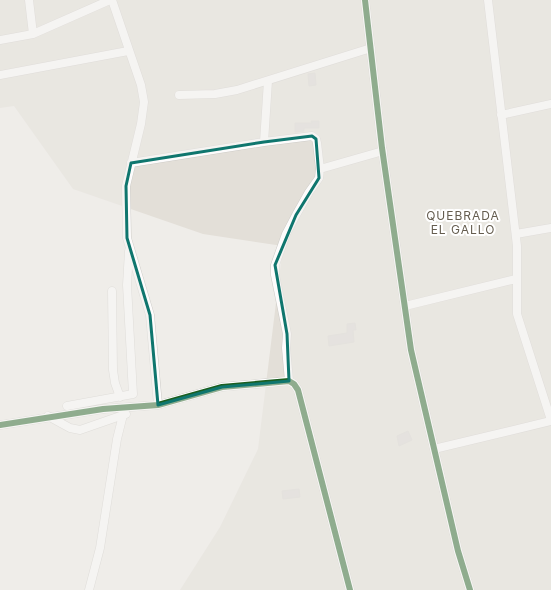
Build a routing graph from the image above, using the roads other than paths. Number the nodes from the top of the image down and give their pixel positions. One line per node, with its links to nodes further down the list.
1 (29, 0): 5 (street)
2 (111, 0): 5 (street); 8 (street)
3 (365, 0): 7 (street)
4 (488, 0): 13 (street)
5 (33, 34): 6 (street)
6 (0, 40)
7 (371, 48): 10 (street); 15 (street)
8 (128, 51): 9 (street); 16 (street)
9 (0, 75)
10 (268, 81): 11 (street); 14 (street)
11 (179, 94)
12 (551, 104): 13 (street)
13 (501, 115): 19 (street)
14 (264, 142): 16 (street); 17 (street)
15 (383, 151): 17 (street); 23 (street)
16 (131, 163): 20 (street)
17 (320, 169): 24 (street)
18 (551, 228): 19 (street)
19 (516, 234): 21 (street)
20 (130, 246): 25 (street); 26 (street)
21 (516, 279): 23 (street); 32 (street)
22 (112, 291): 25 (street)
23 (405, 306): 34 (street)
24 (289, 381): 26 (street); 36 (street)
25 (123, 396): 27 (street); 28 (street)
26 (158, 405): 29 (street)
27 (67, 406)
28 (132, 407): 29 (street); 31 (street)
29 (141, 407): 30 (street)
30 (123, 415): 31 (street); 35 (street)
31 (48, 416): 33 (street)
32 (551, 420): 34 (street)
33 (0, 425)
34 (434, 448): 37 (street)
35 (89, 590)
36 (350, 590)
37 (470, 590)

